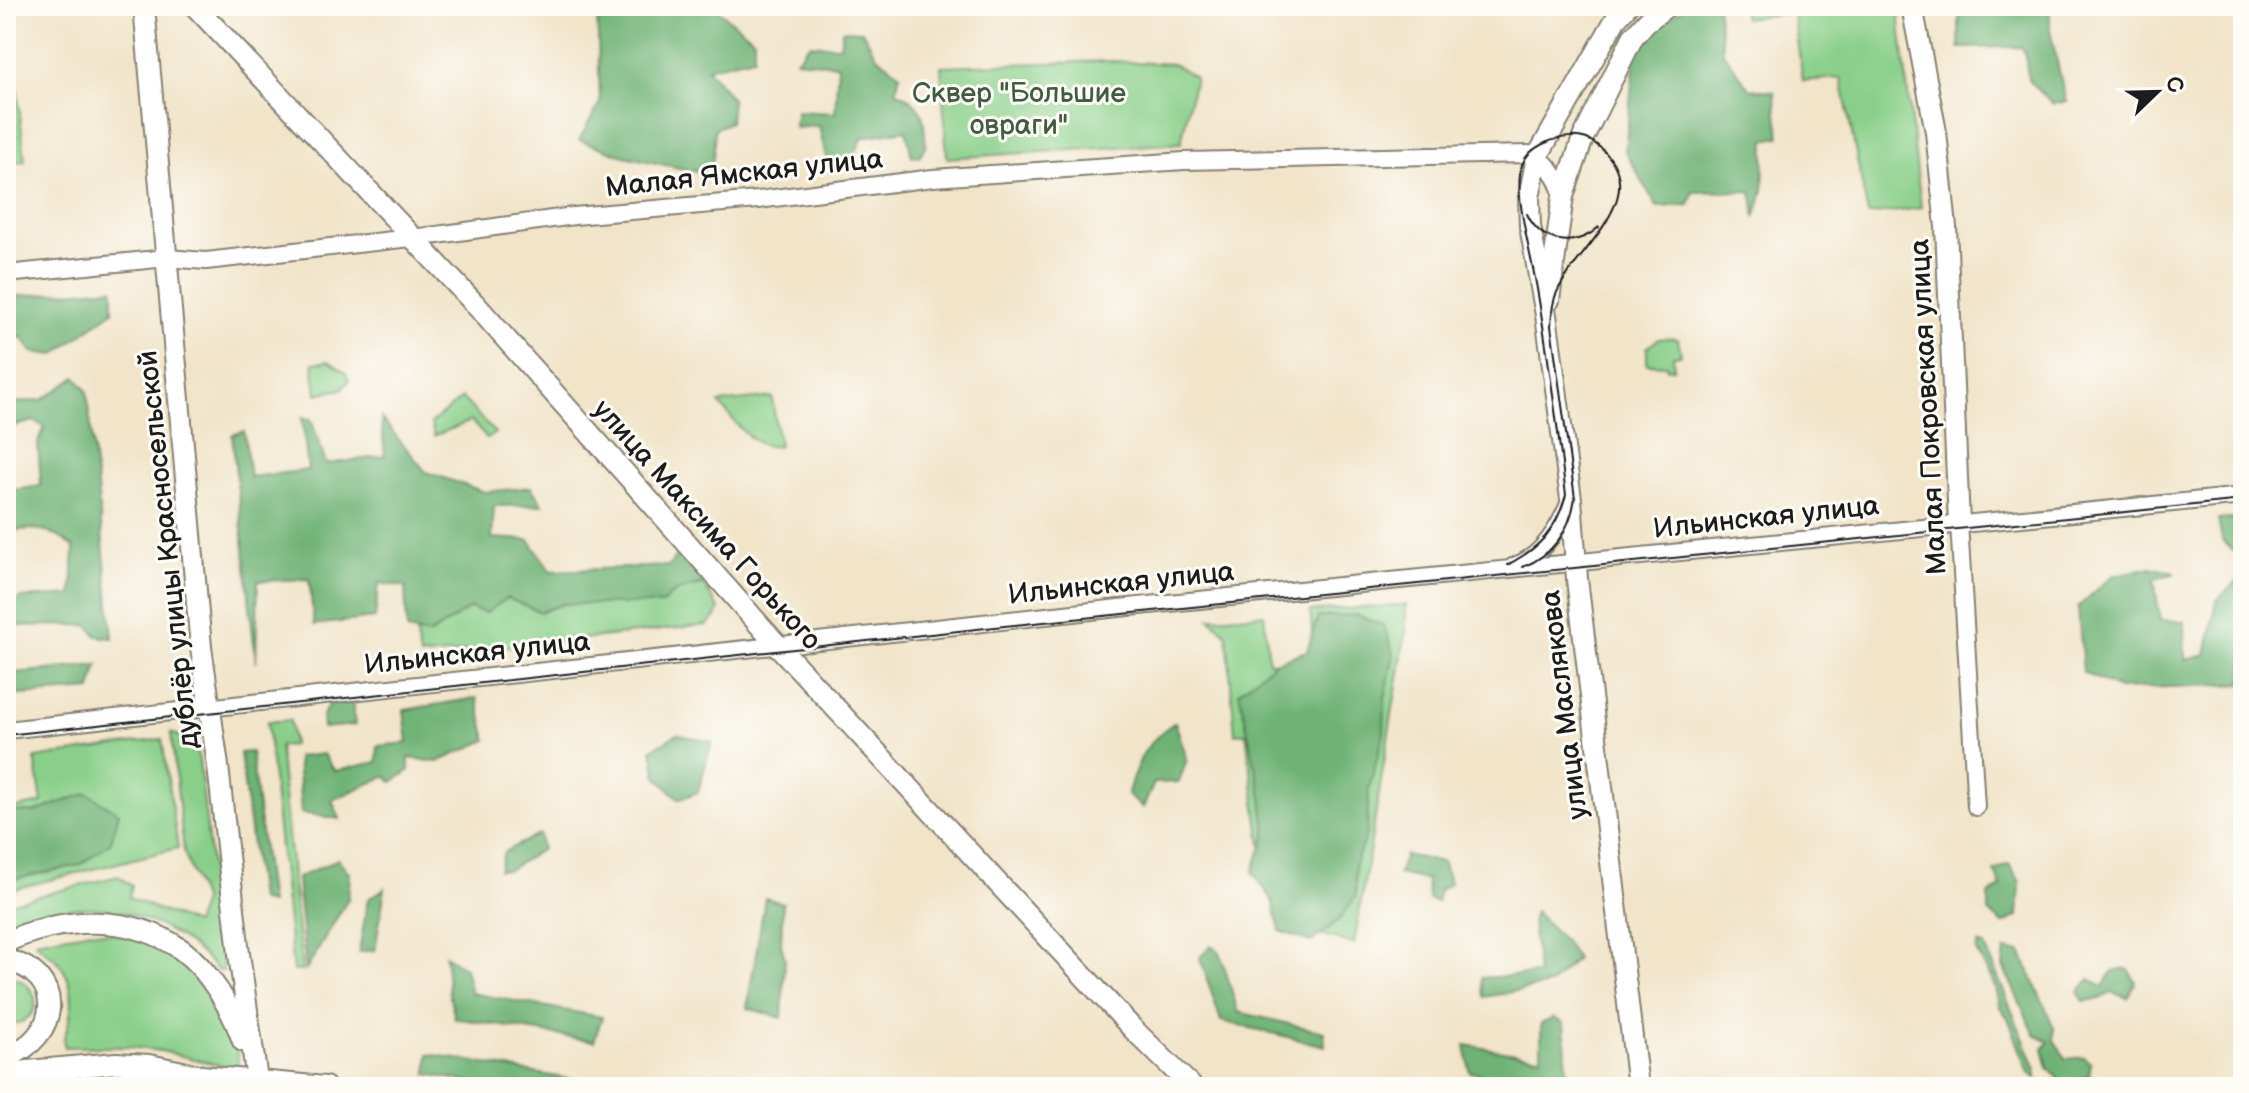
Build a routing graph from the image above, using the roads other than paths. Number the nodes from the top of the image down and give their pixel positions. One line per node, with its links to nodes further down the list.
1 (144, 6): 9 (main road, дублёр улицы Красносельской)
2 (195, 6): 8 (main road, улица Максима Горького)
3 (1627, 6): 6 (main road, улица Маслякова)
4 (1667, 6): 7 (main road, улица Маслякова)
5 (1912, 6): 14 (main road, Малая Покровская улица)
6 (1537, 157): 7 (street); 8 (street, Малая Ямская улица); 11 (main road, улица Маслякова)
7 (1563, 196): 11 (main road, улица Маслякова)
8 (412, 237): 9 (street, Малая Ямская улица); 17 (main road, улица Максима Горького)
9 (167, 258): 10 (street, Малая Ямская улица); 18 (main road, дублёр улицы Красносельской)
10 (6, 274)
11 (1546, 315): 13 (main road, улица Маслякова)
12 (2243, 496): 14 (street, Ильинская улица)
13 (1571, 499): 15 (main road, улица Маслякова); 16 (street)
14 (1959, 523): 15 (street, Ильинская улица); 20 (street, Малая Покровская улица)
15 (1575, 561): 16 (street, Ильинская улица); 28 (main road, улица Маслякова)
16 (1505, 569): 17 (street, Ильинская улица)
17 (777, 644): 18 (street, Ильинская улица); 26 (main road, улица Максима Горького)
18 (209, 708): 19 (street, Ильинская улица); 25 (main road, дублёр улицы Красносельской)
19 (6, 730)
20 (1976, 807)
21 (6, 942): 25 (main road)
22 (6, 960): 23 (main road)
23 (6, 1057)
24 (6, 1073): 25 (main road)
25 (258, 1084): 27 (main road)
26 (1187, 1084)
27 (325, 1087)
28 (1638, 1087)

